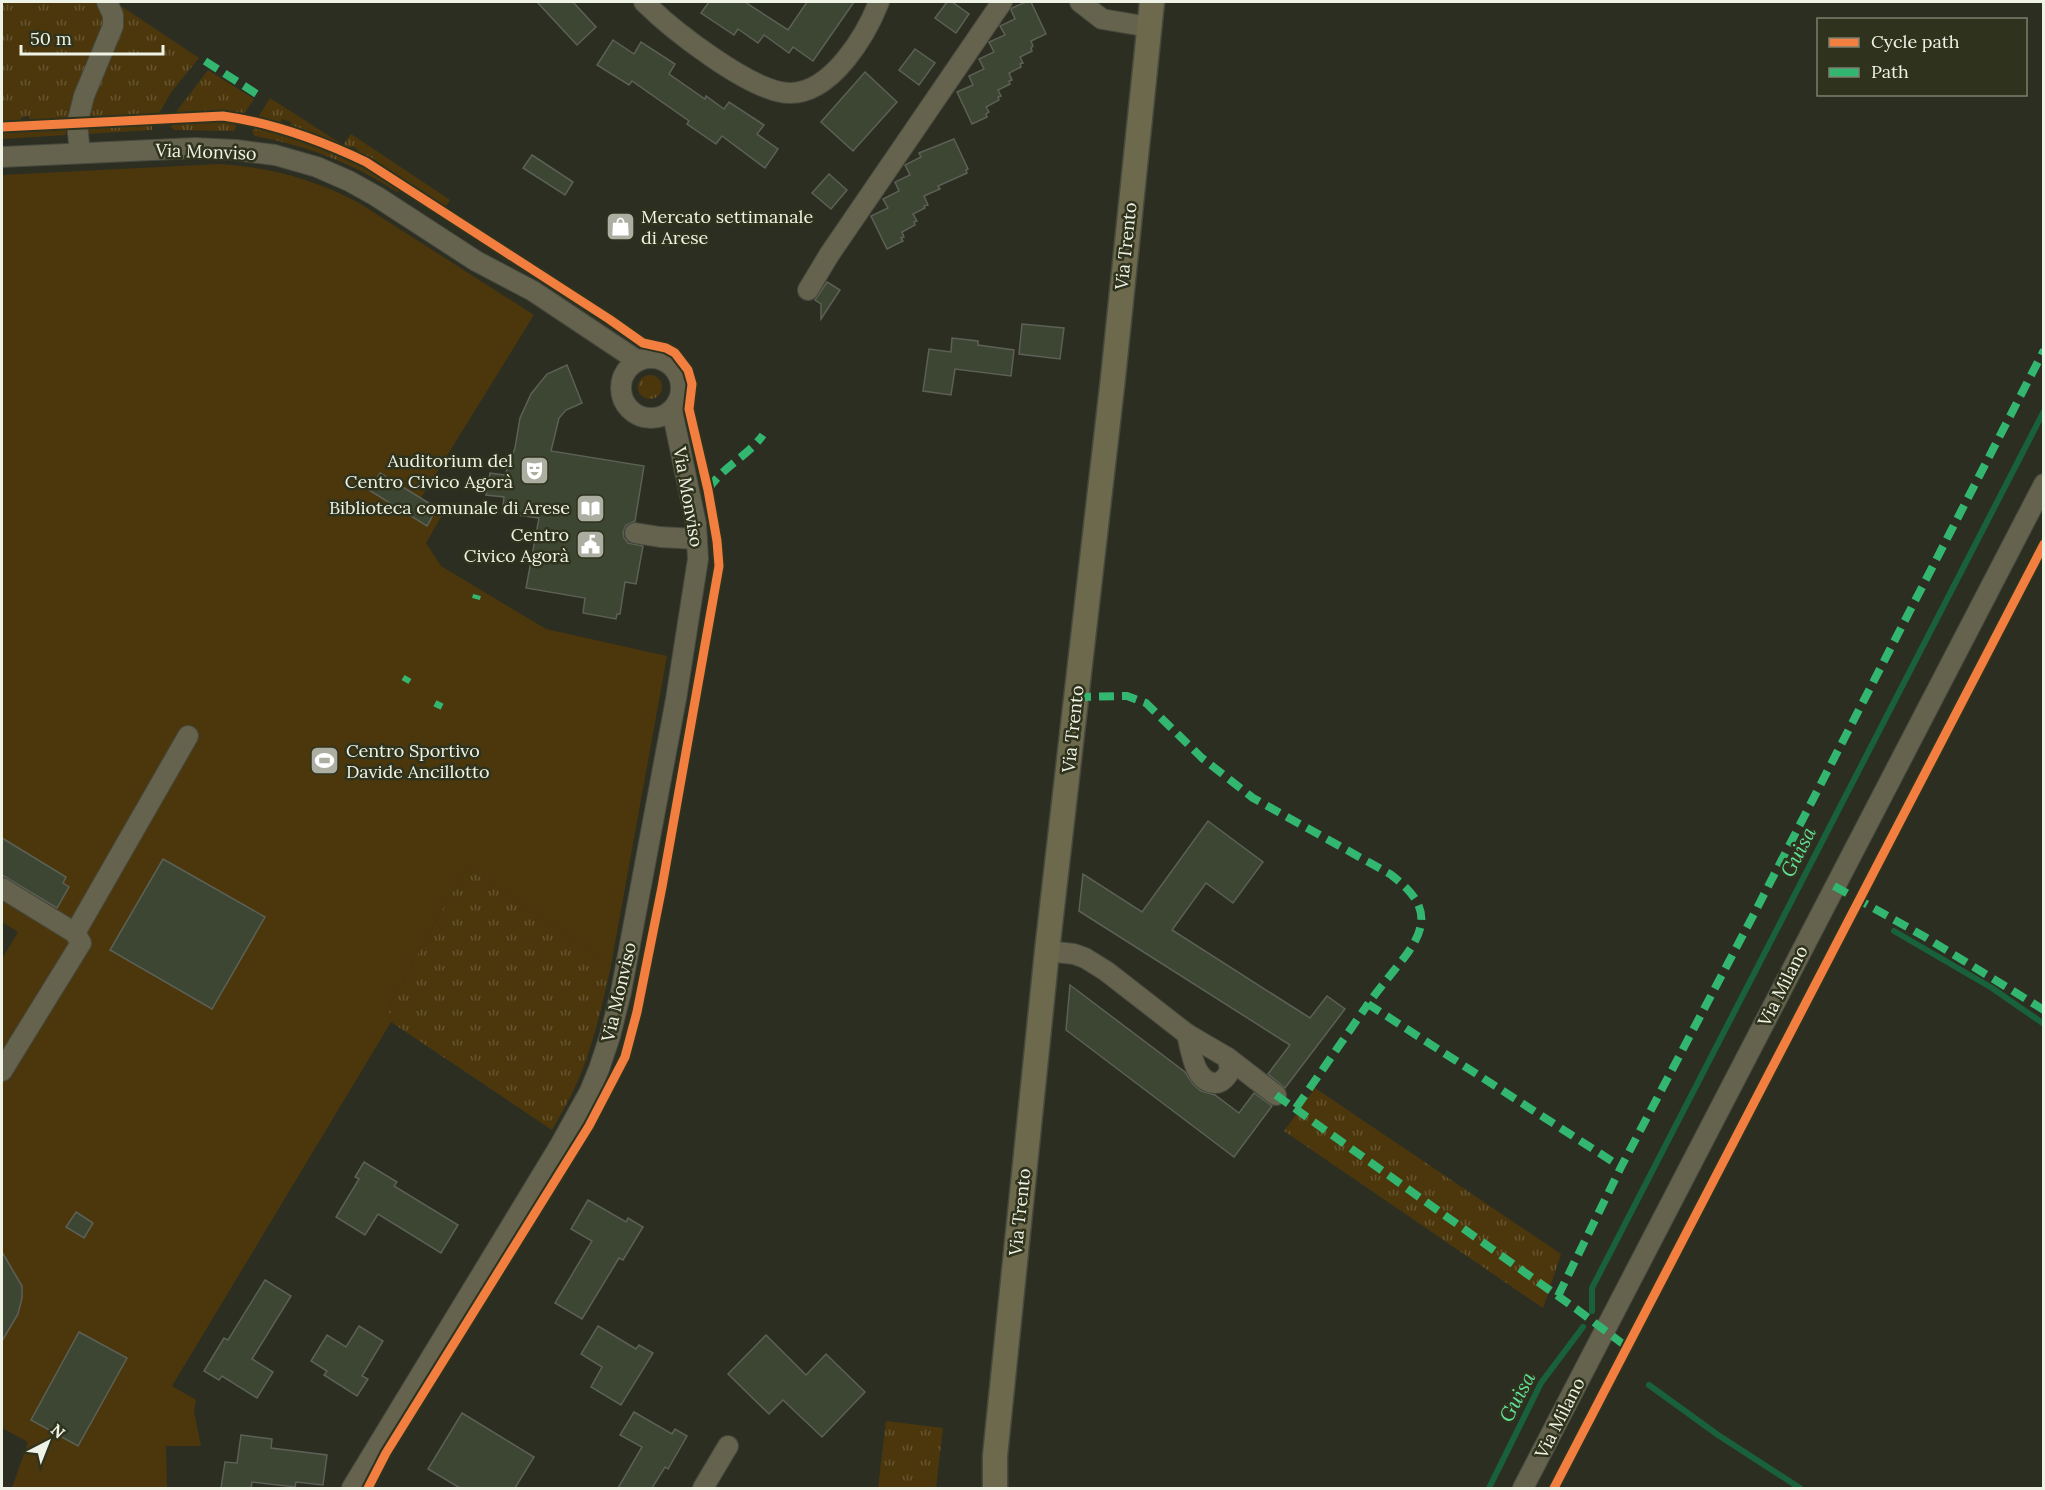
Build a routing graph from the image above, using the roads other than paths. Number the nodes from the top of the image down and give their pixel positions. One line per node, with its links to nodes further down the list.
1 (107, 2): 8 (street)
2 (644, 2): 3 (street)
3 (879, 2)
4 (1002, 2): 10 (street)
5 (1080, 2): 7 (street)
6 (1152, 2): 7 (main road, Via Trento)
7 (1149, 27): 19 (main road, Via Trento)
8 (80, 153): 9 (street, Via Monviso); 11 (street, Via Monviso)
9 (2, 157)
10 (808, 290)
11 (632, 365): 12 (street); 12 (street)
12 (666, 413): 15 (street, Via Monviso)
13 (2043, 484): 30 (street, Via Milano)
14 (635, 533): 15 (street)
15 (697, 539): 26 (street, Via Monviso)
16 (188, 736): 18 (street)
17 (2, 890): 18 (street)
18 (75, 933): 22 (street)
19 (1047, 951): 20 (street); 25 (main road, Via Trento)
20 (1187, 1034): 21 (street); 21 (street)
21 (1228, 1058): 23 (street)
22 (2, 1071)
23 (1276, 1095)
24 (728, 1446): 27 (street)
25 (995, 1456): 28 (main road, Via Trento); 29 (main road, Via Trento)
26 (352, 1488)
27 (703, 1488)
28 (986, 1488)
29 (995, 1488)
30 (1523, 1488)

